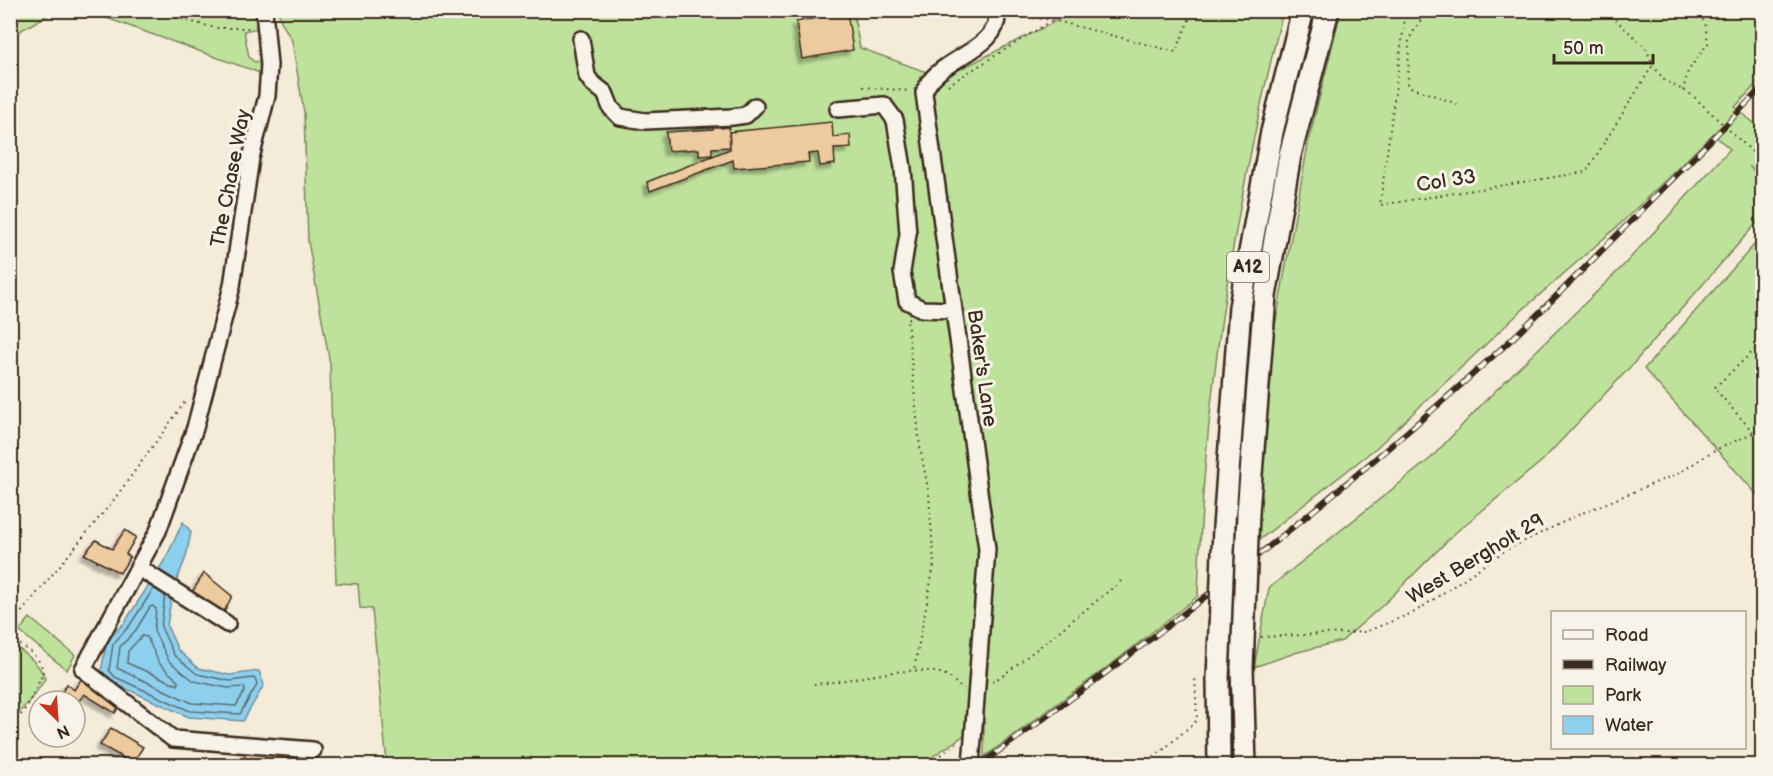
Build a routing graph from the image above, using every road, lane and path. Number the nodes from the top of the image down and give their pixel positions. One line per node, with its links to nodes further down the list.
1 (147, 10): 11 (path)
2 (264, 10): 11 (street, The Chase Way)
3 (1193, 10): 10 (path)
4 (1304, 10): 41 (highway, A12, bridge)
5 (1328, 10): 42 (highway, A12, bridge)
6 (1406, 10): 13 (path, Col 33)
7 (1427, 10): 15 (path)
8 (1600, 10): 13 (path)
9 (1696, 10): 14 (path)
10 (998, 12): 20 (street, Baker's Lane)
11 (265, 29): 25 (street, The Chase Way)
12 (581, 39): 16 (street)
13 (1653, 65): 14 (path)
14 (1683, 91): 18 (path)
15 (1460, 105)
16 (755, 106)
17 (838, 109): 19 (street)
18 (1762, 161)
19 (922, 309): 20 (street); 31 (path)
20 (953, 310): 34 (street, Baker's Lane)
21 (1762, 343): 24 (path)
22 (189, 396): 28 (path)
23 (1762, 429): 24 (path, West Bergholt 29)
24 (1753, 432): 29 (path, West Bergholt 29)
25 (139, 568): 27 (street); 37 (street, The Chase Way)
26 (1121, 581): 34 (path)
27 (227, 624)
28 (10, 626)
29 (1254, 637)
30 (10, 638): 35 (path)
31 (914, 670): 33 (path); 34 (path)
32 (1196, 675): 40 (path)
33 (814, 684)
34 (977, 687): 36 (street, Baker's Lane)
35 (10, 730)
36 (974, 730): 38 (path); 39 (street, Baker's Lane)
37 (313, 750)
38 (927, 765)
39 (971, 765)
40 (1138, 765)
41 (1220, 765)
42 (1245, 765)

